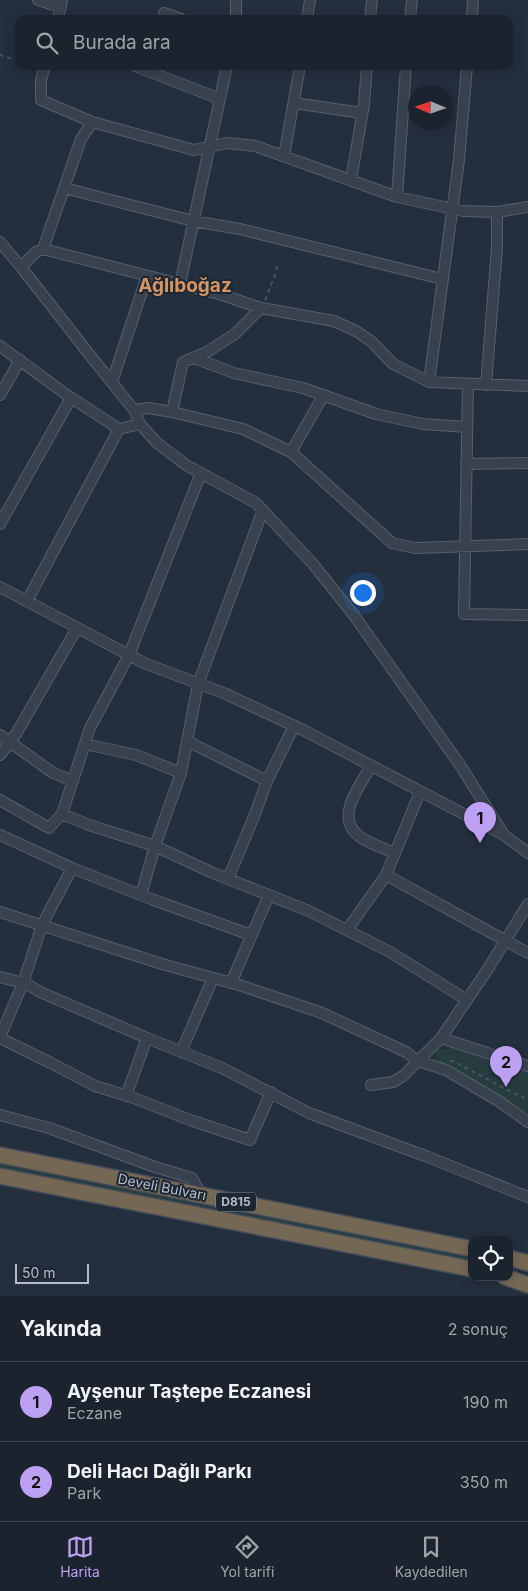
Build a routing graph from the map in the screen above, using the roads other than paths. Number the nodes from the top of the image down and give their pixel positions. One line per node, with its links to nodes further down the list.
1 (38, 0): 7 (street)
2 (236, 0): 10 (street)
3 (310, 0): 11 (street)
4 (372, 0): 12 (street)
5 (412, 0): 13 (street)
6 (473, 0): 14 (street)
7 (62, 4)
8 (164, 12): 9 (street)
9 (172, 15)
10 (236, 15)
11 (308, 15)
12 (370, 15)
13 (410, 15)
14 (472, 15)
15 (44, 70): 25 (street)
16 (146, 70): 22 (street)
17 (226, 70): 22 (street)
18 (299, 70): 23 (street)
19 (367, 70): 24 (street)
20 (406, 70): 30 (street)
21 (468, 70): 32 (street)
22 (220, 98): 26 (street)
23 (294, 103): 24 (street); 27 (street)
24 (362, 113): 28 (street)
25 (92, 122): 26 (street); 29 (street)
26 (210, 146): 27 (street); 34 (street)
27 (284, 156): 28 (street)
28 (350, 180): 30 (street)
29 (64, 188): 34 (street); 36 (street)
30 (397, 197): 32 (street)
31 (528, 207): 33 (street)
32 (452, 209): 33 (street); 39 (street)
33 (497, 212): 48 (street)
34 (193, 221): 39 (street); 40 (street)
35 (0, 242): 37 (street)
36 (43, 249): 37 (street); 38 (street)
37 (22, 267): 45 (street)
38 (147, 276): 40 (street); 45 (street)
39 (442, 279): 46 (street)
40 (180, 284): 41 (street)
41 (261, 308): 43 (street); 46 (street)
42 (0, 346): 44 (street)
43 (194, 358): 51 (street); 54 (street)
44 (20, 360): 50 (street); 52 (street)
45 (112, 382): 53 (street)
46 (429, 382): 47 (street)
47 (468, 384): 48 (street); 56 (street)
48 (486, 385): 49 (street)
49 (528, 386)
50 (0, 395)
51 (323, 396): 56 (street); 58 (street)
52 (71, 398): 57 (street); 63 (street)
53 (134, 410): 54 (street); 55 (street)
54 (172, 412): 58 (street)
55 (140, 424): 57 (street); 61 (street)
56 (467, 427): 60 (street)
57 (120, 429): 67 (street)
58 (291, 452): 65 (street)
59 (528, 463): 60 (street)
60 (466, 464): 65 (street)
61 (201, 472): 62 (street); 70 (street)
62 (262, 510): 71 (street); 86 (street)
63 (0, 524)
64 (528, 544): 65 (street)
65 (465, 546): 68 (street)
66 (0, 588): 67 (street)
67 (26, 601): 69 (street)
68 (528, 616)
69 (77, 628): 70 (street); 75 (street)
70 (129, 655): 71 (street); 76 (street)
71 (198, 684): 72 (street); 74 (street)
72 (294, 726): 78 (street); 81 (street)
73 (0, 735): 75 (street)
74 (187, 741): 79 (street); 81 (street)
75 (10, 742): 77 (street); 80 (street)
76 (85, 744): 79 (street); 80 (street)
77 (0, 755)
78 (371, 766): 82 (street); 88 (street)
79 (181, 773): 87 (street)
80 (73, 781): 84 (street)
81 (267, 781): 92 (street)
82 (420, 792): 86 (street); 88 (street)
83 (2, 805): 84 (street)
84 (62, 814): 87 (street)
85 (0, 835): 90 (street)
86 (504, 835): 89 (street)
87 (155, 846): 92 (street); 93 (street)
88 (395, 853): 91 (street)
89 (528, 853)
90 (72, 868): 93 (street); 97 (street)
91 (386, 874): 98 (street); 100 (street)
92 (228, 879): 94 (street)
93 (141, 895): 99 (street)
94 (269, 895): 98 (street); 99 (street)
95 (528, 904): 100 (street)
96 (0, 912): 97 (street)
97 (42, 925): 103 (street); 104 (street)
98 (347, 930): 106 (street)
99 (251, 935): 105 (street)
100 (506, 940): 101 (street); 106 (street)
101 (528, 953)
102 (0, 977): 104 (street)
103 (213, 978): 105 (street); 110 (street)
104 (23, 983): 107 (street); 108 (street)
105 (231, 983): 111 (street)
106 (467, 1000): 109 (street)
107 (0, 1038): 115 (street)
108 (147, 1038): 110 (street); 115 (street)
109 (441, 1038): 111 (street); 112 (street)
110 (181, 1052): 114 (street)
111 (418, 1061): 113 (street); 117 (street)
112 (528, 1066)
113 (371, 1085)
114 (271, 1092): 115 (street); 121 (street)
115 (126, 1096)
116 (0, 1115): 120 (street)
117 (528, 1122)
118 (0, 1155): 120 (highway, Develi Bulvarı / D815)
119 (0, 1176): 125 (highway, Develi Bulvarı / D815)
120 (202, 1196): 122 (highway, Develi Bulvarı / D815)
121 (528, 1197)
122 (468, 1249)
123 (513, 1259): 124 (highway)
124 (528, 1263)
125 (468, 1268)
126 (513, 1280): 127 (highway)
127 (528, 1285)

